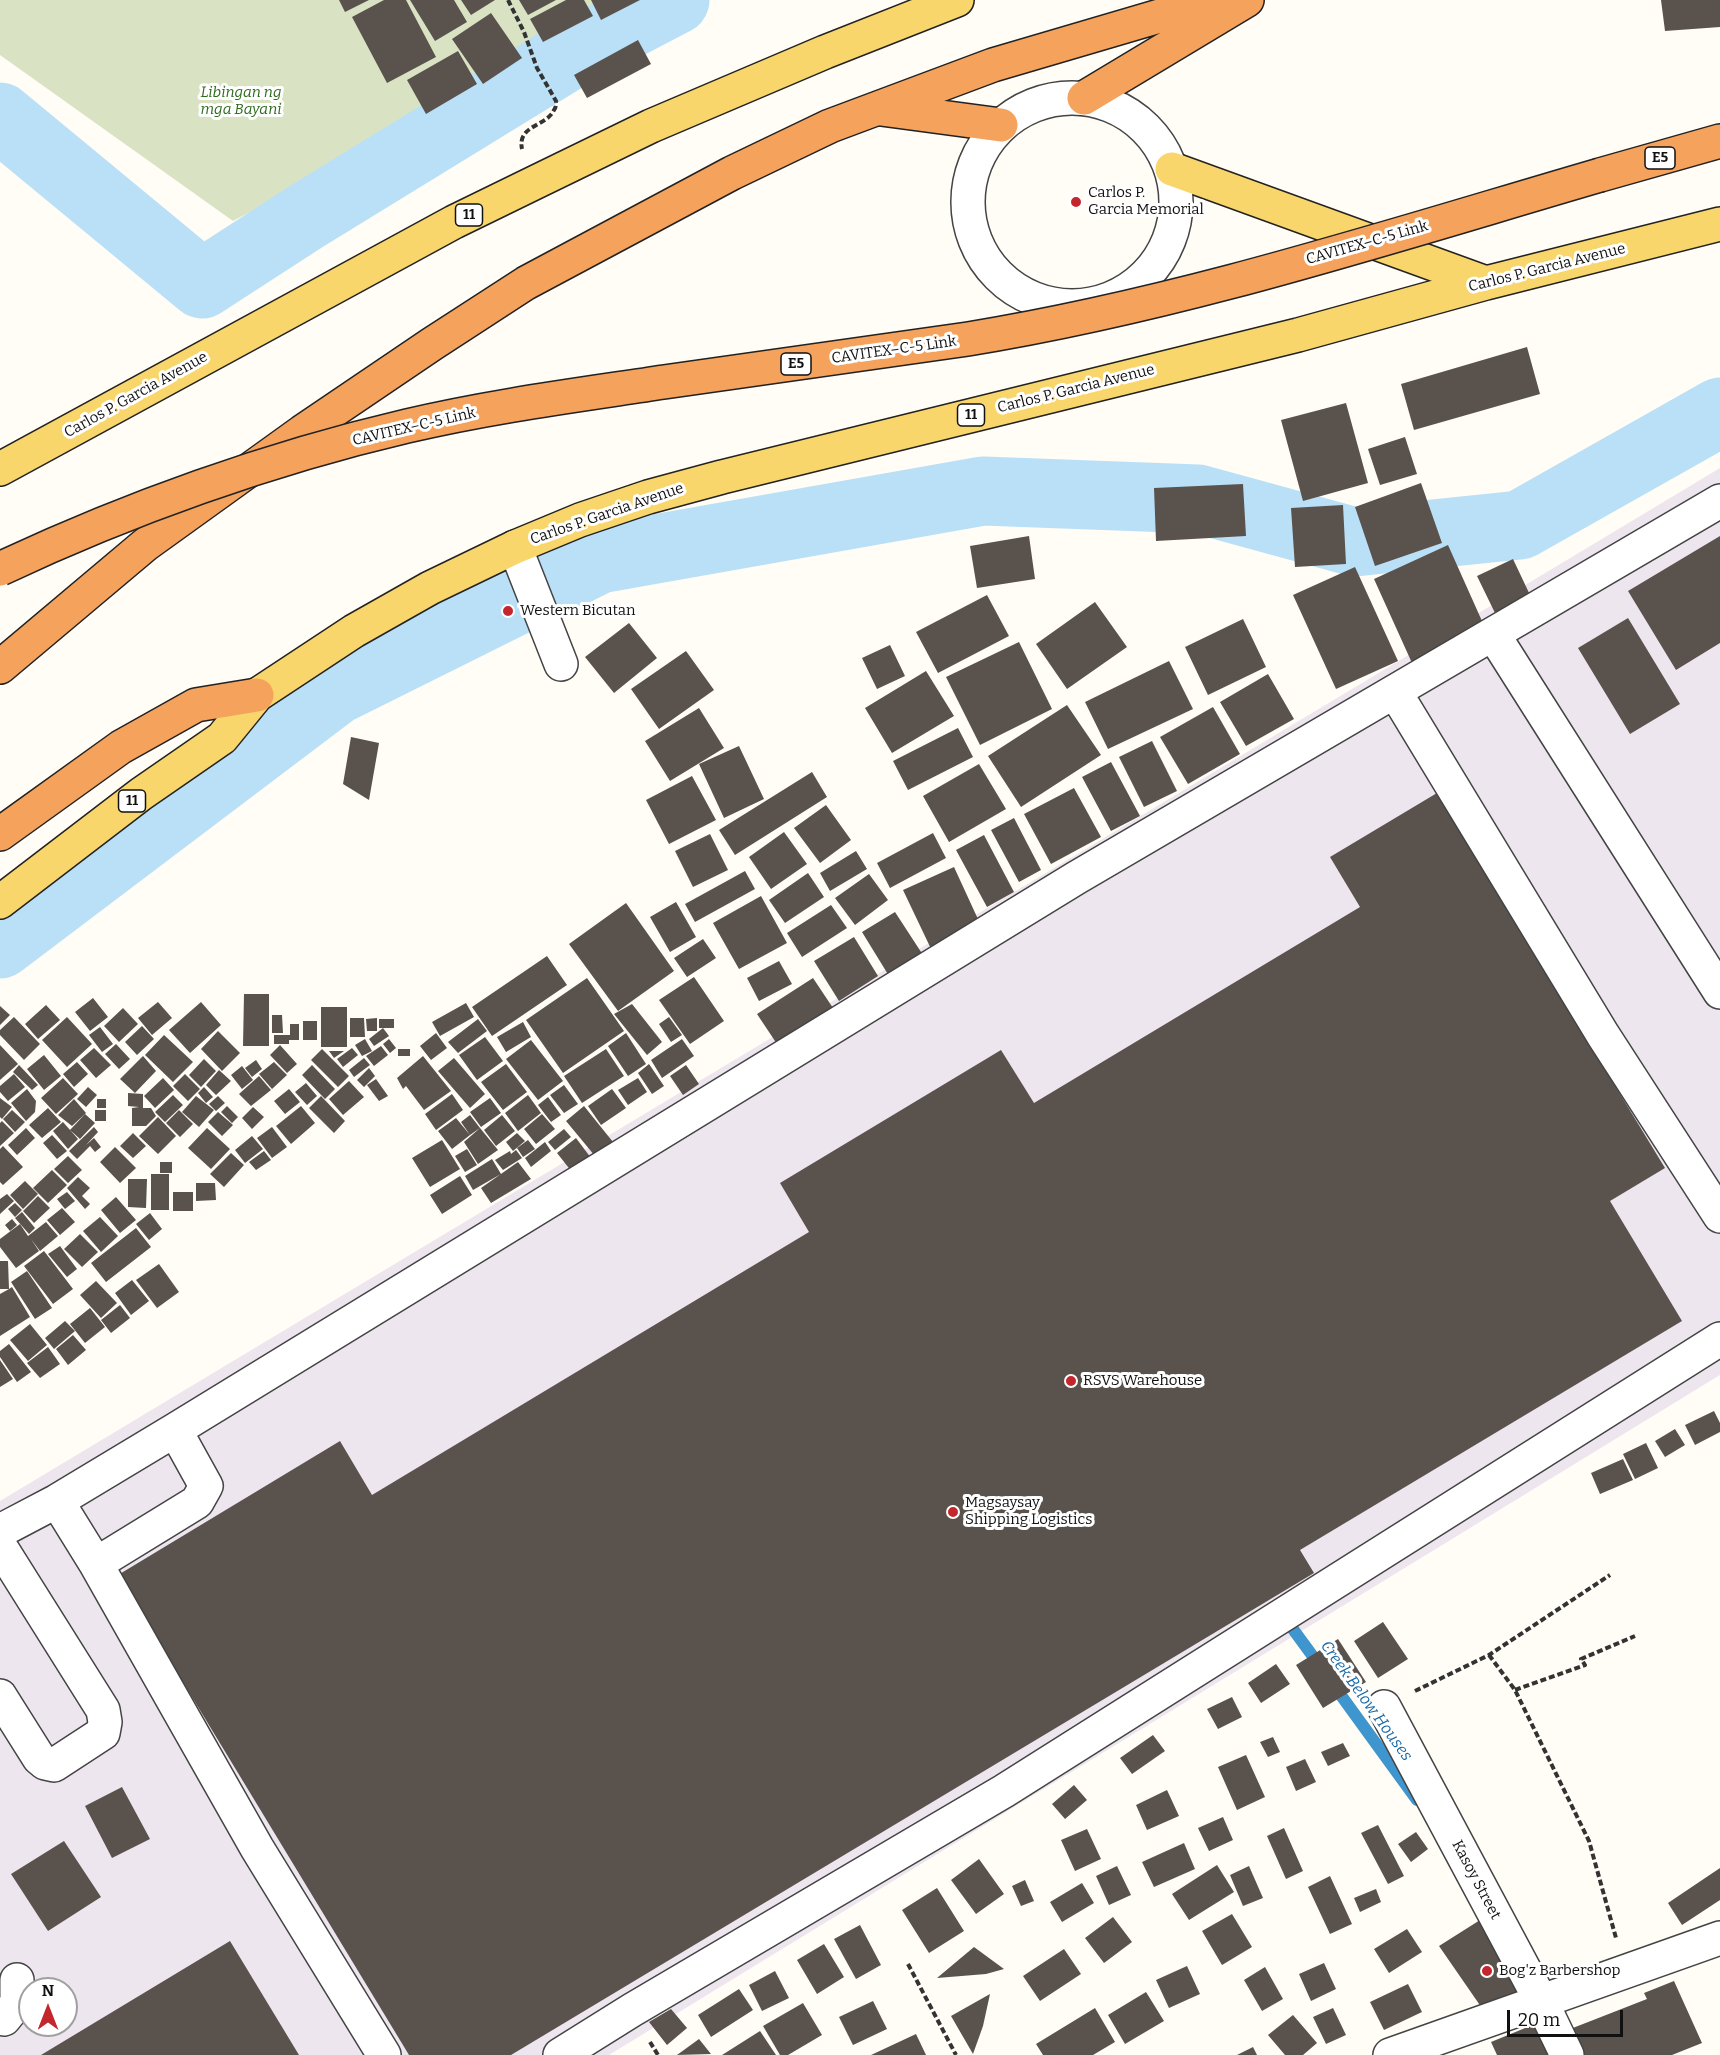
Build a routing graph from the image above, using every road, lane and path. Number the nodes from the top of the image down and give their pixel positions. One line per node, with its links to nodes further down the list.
1 (508, 0): 9 (path)
2 (957, 0): 13 (main road, Carlos P. Garcia Avenue / 11)
3 (1214, 0): 6 (highway)
4 (1247, 0): 5 (highway)
5 (1084, 98): 7 (street); 10 (street)
6 (876, 108): 7 (highway); 19 (highway)
7 (1001, 125): 10 (street)
8 (1720, 141): 16 (highway, CAVITEX–C-5 Link / E5, bridge)
9 (523, 150)
10 (1172, 169): 12 (main road)
11 (1720, 224): 12 (main road, Carlos P. Garcia Avenue / 11)
12 (1486, 283): 15 (main road, Carlos P. Garcia Avenue / 11)
13 (0, 469)
14 (1720, 501): 17 (street)
15 (514, 547): 18 (street); 21 (main road, Carlos P. Garcia Avenue / 11)
16 (0, 569)
17 (1493, 634): 20 (street); 24 (street)
18 (555, 650)
19 (0, 667)
20 (1395, 692): 25 (street); 27 (street)
21 (257, 694): 22 (highway); 23 (main road, 11)
22 (0, 834)
23 (0, 902)
24 (1720, 992)
25 (1720, 1216)
26 (1720, 1339): 45 (street)
27 (175, 1430): 28 (street); 31 (street)
28 (57, 1501): 29 (street); 31 (street)
29 (0, 1531)
30 (0, 1546): 36 (street)
31 (96, 1564): 44 (street)
32 (1610, 1575): 34 (path)
33 (1635, 1636): 35 (path)
34 (1489, 1655): 35 (path); 37 (path)
35 (1515, 1690): 40 (path)
36 (0, 1696)
37 (1384, 1707): 42 (street, Kasoy Street)
38 (1720, 1938): 40 (street)
39 (908, 1964): 46 (path)
40 (1625, 1971): 42 (street)
41 (17, 1980): 43 (street)
42 (1541, 2001): 47 (street); 48 (street, Kasoy Street)
43 (4, 2019)
44 (384, 2055)
45 (560, 2055)
46 (956, 2055)
47 (1390, 2055)
48 (1567, 2055)

